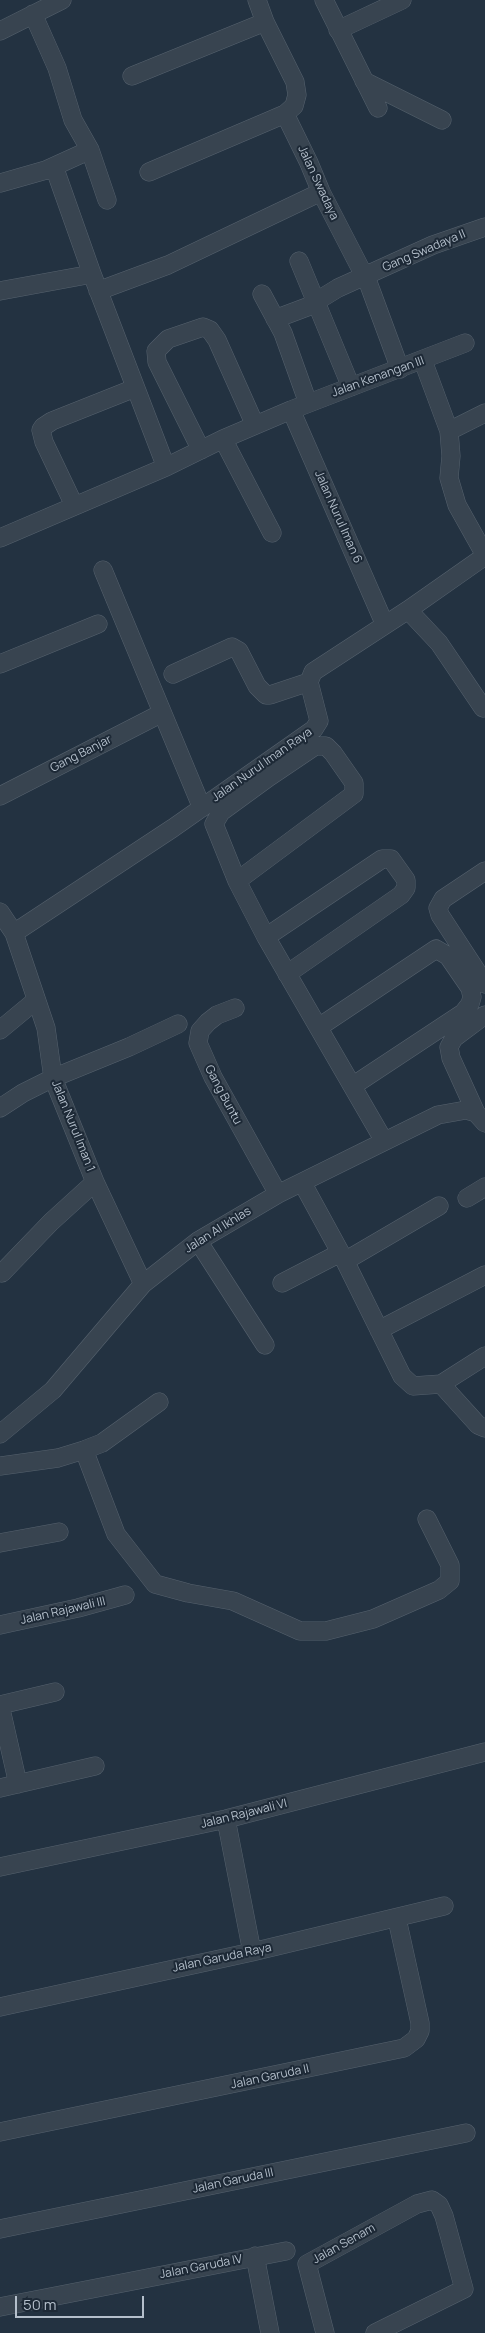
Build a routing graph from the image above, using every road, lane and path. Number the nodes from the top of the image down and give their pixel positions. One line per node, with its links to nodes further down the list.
1 (62, 0): 5 (street)
2 (257, 0): 6 (street)
3 (324, 0): 8 (street)
4 (402, 0): 8 (street)
5 (33, 14): 7 (street); 14 (street)
6 (265, 22): 9 (street); 12 (street)
7 (0, 30)
8 (338, 30): 10 (street)
9 (132, 76)
10 (364, 80): 11 (street); 13 (street)
11 (378, 108)
12 (285, 114): 16 (street); 18 (street, Jalan Swadaya)
13 (442, 120)
14 (90, 150): 15 (street); 19 (street)
15 (46, 170): 17 (street); 22 (street)
16 (149, 172)
17 (0, 183)
18 (321, 192): 23 (street, Jalan Swadaya); 25 (street)
19 (107, 200)
20 (485, 227): 23 (street, Gang Swadaya II)
21 (299, 261): 27 (street)
22 (92, 274): 24 (street); 25 (street)
23 (365, 277): 27 (street, Gang Swadaya II); 31 (street, Jalan Swadaya)
24 (0, 291)
25 (98, 291): 33 (street)
26 (262, 294): 28 (street)
27 (316, 302): 28 (street, Gang Swadaya II); 32 (street)
28 (275, 319): 34 (street)
29 (464, 344): 30 (street, Jalan Kenangan III)
30 (423, 361): 31 (street, Jalan Kenangan III); 38 (street)
31 (400, 369): 32 (street, Jalan Kenangan III)
32 (351, 387): 34 (street, Jalan Kenangan III)
33 (135, 388): 41 (street); 42 (street)
34 (308, 403): 35 (street, Jalan Kenangan III)
35 (290, 410): 37 (street, Jalan Kenangan III); 49 (street, Jalan Nurul Iman 6)
36 (485, 413): 38 (street)
37 (255, 425): 39 (street, Jalan Kenangan III); 40 (street)
38 (449, 431): 45 (street)
39 (223, 439): 40 (street, Jalan Kenangan III); 43 (street)
40 (201, 450): 41 (street, Jalan Kenangan III)
41 (166, 467): 42 (street, Jalan Kenangan III)
42 (74, 505): 44 (street, Jalan Kenangan III)
43 (272, 533)
44 (0, 538)
45 (485, 556): 47 (street)
46 (103, 570): 54 (street)
47 (408, 610): 49 (street); 53 (street)
48 (98, 624): 50 (street)
49 (385, 625): 52 (street)
50 (0, 664)
51 (173, 674): 52 (street)
52 (309, 682): 56 (street, Jalan Nurul Iman Raya)
53 (483, 708)
54 (162, 713): 55 (street, Gang Banjar); 56 (street)
55 (0, 796)
56 (202, 808): 60 (street, Jalan Nurul Iman Raya)
57 (485, 871): 63 (street)
58 (237, 881): 58 (street); 61 (street)
59 (0, 912): 60 (street, Jalan Nurul Iman 1)
60 (14, 933): 64 (street, Jalan Nurul Iman 1)
61 (266, 937): 62 (street); 62 (street)
62 (286, 974): 68 (street)
63 (485, 984)
64 (35, 1001): 69 (street); 70 (street, Jalan Nurul Iman 1)
65 (235, 1008): 78 (street, Gang Buntu)
66 (485, 1015): 73 (street)
67 (178, 1024): 70 (street)
68 (319, 1027): 71 (street); 71 (street)
69 (0, 1030)
70 (53, 1078): 72 (street); 75 (street, Jalan Nurul Iman 1)
71 (354, 1085): 74 (street)
72 (0, 1108)
73 (481, 1118): 74 (street, Jalan Al Ikhlas)
74 (384, 1141): 76 (street, Jalan Al Ikhlas)
75 (95, 1182): 83 (street); 86 (street, Jalan Nurul Iman 1)
76 (303, 1184): 78 (street, Jalan Al Ikhlas); 82 (street)
77 (485, 1187): 79 (street)
78 (278, 1194): 81 (street, Jalan Al Ikhlas)
79 (467, 1198)
80 (439, 1206): 82 (street)
81 (198, 1241): 86 (street, Jalan Al Ikhlas); 88 (street)
82 (343, 1257): 85 (street); 87 (street)
83 (2, 1273)
84 (485, 1275): 87 (street)
85 (282, 1283)
86 (143, 1284): 93 (street, Jalan Al Ikhlas)
87 (379, 1330): 90 (street)
88 (265, 1345)
89 (485, 1356): 90 (street)
90 (441, 1384): 92 (street)
91 (159, 1402): 94 (street)
92 (485, 1428)
93 (0, 1434)
94 (84, 1450): 95 (street); 96 (street)
95 (0, 1466)
96 (428, 1519)
97 (59, 1532): 98 (street)
98 (0, 1543)
99 (125, 1595): 100 (street, Jalan Rajawali III)
100 (0, 1625)
101 (55, 1692): 102 (street)
102 (0, 1705): 105 (street)
103 (485, 1752): 107 (street, Jalan Rajawali VI)
104 (95, 1766): 105 (street)
105 (18, 1784): 106 (street)
106 (0, 1788)
107 (226, 1819): 108 (street, Jalan Rajawali VI); 111 (street)
108 (0, 1867)
109 (444, 1906): 110 (street, Jalan Garuda Raya)
110 (397, 1919): 111 (street, Jalan Garuda Raya); 113 (street, Jalan Garuda II)
111 (252, 1952): 112 (street, Jalan Garuda Raya)
112 (0, 2007)
113 (0, 2132)
114 (466, 2134): 115 (street, Jalan Garuda III)
115 (0, 2229)
116 (286, 2250): 117 (street, Jalan Garuda IV)
117 (255, 2256): 118 (street, Jalan Garuda IV); 119 (street)
118 (0, 2307)
119 (270, 2333)
120 (326, 2333): 121 (street, Jalan Senam)
121 (375, 2333)

